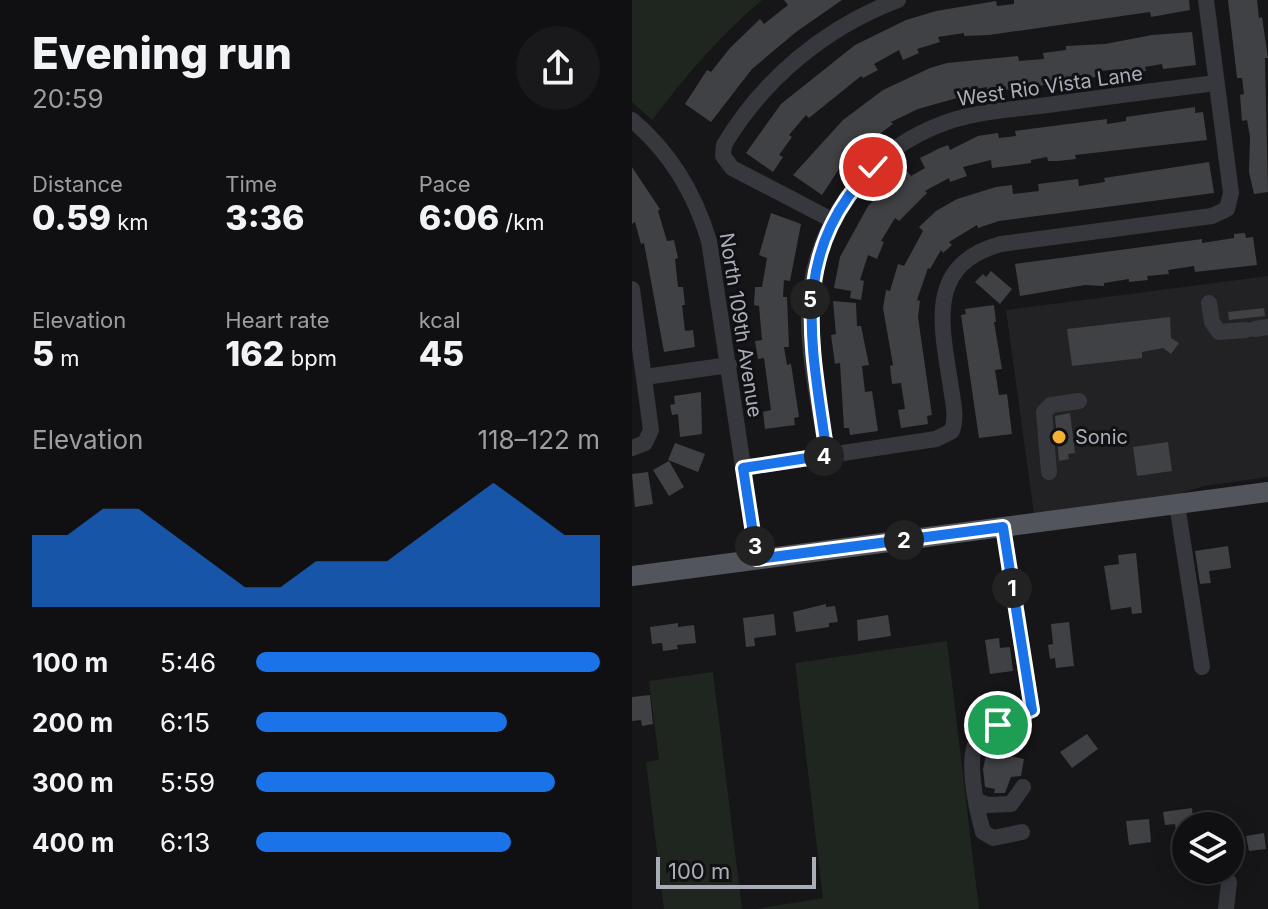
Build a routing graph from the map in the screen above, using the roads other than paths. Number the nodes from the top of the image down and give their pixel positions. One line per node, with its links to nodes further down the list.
1 (898, 0): 5 (street)
2 (1206, 0): 3 (street)
3 (1216, 83): 5 (street, West Rio Vista Lane); 14 (street)
4 (632, 120): 10 (street, North 109th Avenue)
5 (832, 220): 14 (street, West Rio Vista Lane)
6 (632, 289): 8 (street)
7 (1209, 303): 9 (street)
8 (634, 314): 11 (street)
9 (1256, 329)
10 (729, 365): 11 (street); 15 (street, North 109th Avenue)
11 (645, 377): 13 (street)
12 (1079, 401): 16 (street)
13 (632, 448)
14 (827, 455): 15 (street)
15 (743, 468): 20 (street, North 109th Avenue)
16 (1049, 472)
17 (1268, 492): 18 (main road)
18 (1177, 504): 19 (main road); 22 (street)
19 (1004, 535): 20 (main road); 24 (street)
20 (757, 559): 21 (main road)
21 (632, 576)
22 (1202, 667)
23 (1023, 787): 24 (street)
24 (976, 800): 25 (street)
25 (1022, 832)
26 (1229, 884): 27 (street)
27 (1226, 909)

